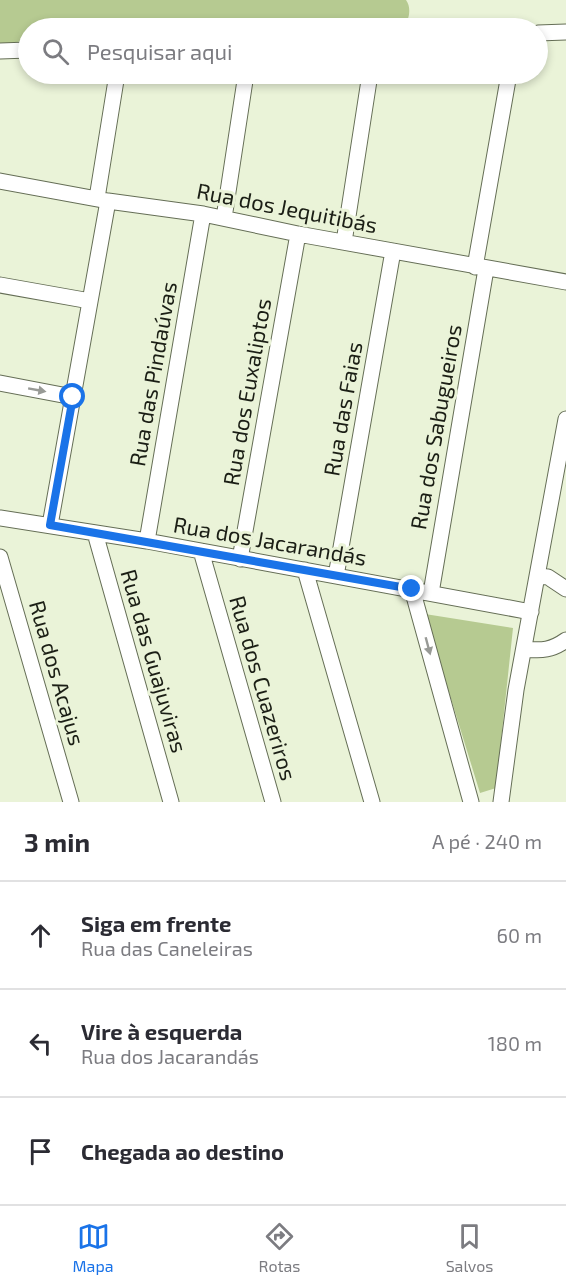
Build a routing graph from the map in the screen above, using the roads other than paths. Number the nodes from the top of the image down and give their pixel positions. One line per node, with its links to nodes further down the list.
1 (566, 32): 2 (street)
2 (548, 33)
3 (18, 50): 4 (street)
4 (0, 51)
5 (116, 84): 10 (street)
6 (244, 84): 12 (street)
7 (368, 84): 14 (street)
8 (508, 84): 16 (street, Rua dos Sabugueiros)
9 (0, 181): 10 (street, Rua dos Jequitibás)
10 (103, 200): 11 (street, Rua dos Jequitibás); 19 (street)
11 (203, 214): 12 (street, Rua dos Jequitibás); 26 (street, Rua das Pindaúvas)
12 (224, 218): 13 (street, Rua dos Jequitibás)
13 (298, 234): 14 (street, Rua dos Jequitibás); 29 (street, Rua dos Euxaliptos)
14 (344, 242): 15 (street, Rua dos Jequitibás)
15 (393, 251): 16 (street, Rua dos Jequitibás); 31 (street, Rua das Faias)
16 (481, 268): 17 (street, Rua dos Jequitibás); 35 (street, Rua dos Sabugueiros)
17 (566, 282)
18 (0, 285): 19 (street)
19 (90, 300): 21 (street)
20 (0, 383): 21 (street, one-way to 21)
21 (73, 397): 24 (street)
22 (566, 418): 32 (street)
23 (0, 518): 24 (street, Rua dos Jacarandás)
24 (50, 525): 25 (street, Rua dos Jacarandás)
25 (95, 532): 26 (street, Rua dos Jacarandás); 40 (street, Rua das Guajuviras)
26 (147, 541): 27 (street, Rua dos Jacarandás)
27 (201, 551): 29 (street, Rua dos Jacarandás); 41 (street, Rua dos Cuazeriros)
28 (0, 557): 39 (street, Rua dos Acajus)
29 (240, 559): 30 (street, Rua dos Jacarandás)
30 (305, 570): 31 (street, Rua dos Jacarandás); 42 (street)
31 (336, 576): 33 (street, Rua dos Jacarandás)
32 (537, 576): 34 (street); 36 (street)
33 (412, 589): 35 (street, Rua dos Jacarandás); 43 (street, one-way to 43)
34 (566, 589)
35 (431, 593): 36 (street, Rua dos Jacarandás)
36 (531, 612): 38 (street)
37 (566, 640): 38 (street)
38 (525, 649): 44 (street)
39 (71, 802)
40 (171, 802)
41 (273, 802)
42 (372, 802)
43 (471, 802)
44 (501, 802)

